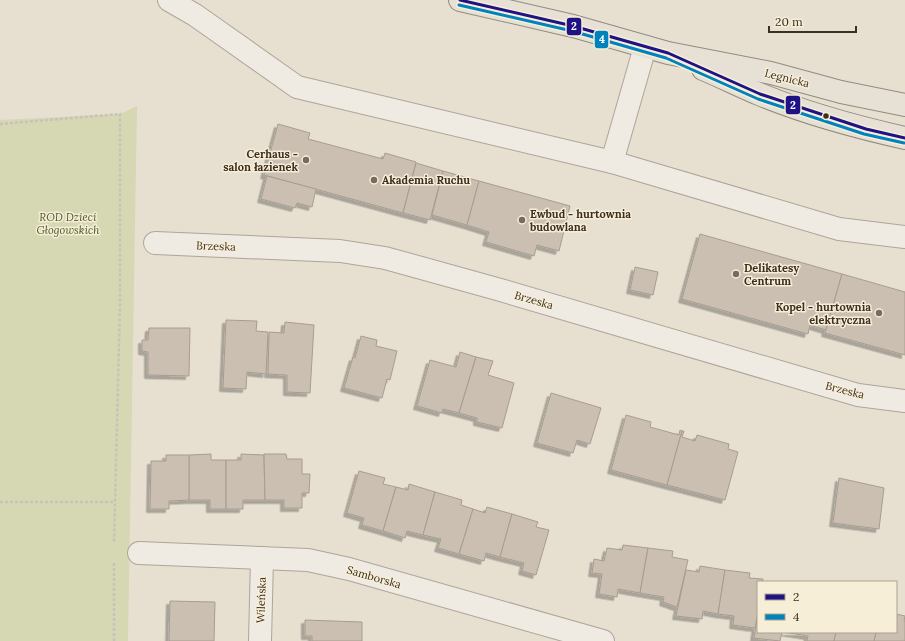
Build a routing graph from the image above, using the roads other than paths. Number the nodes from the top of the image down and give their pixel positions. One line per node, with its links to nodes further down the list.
1 (170, 0): 7 (street)
2 (460, 0): 3 (main road, Legnicka)
3 (645, 47): 4 (main road, Legnicka); 7 (street)
4 (668, 53): 5 (main road, Legnicka); 6 (main road, Legnicka)
5 (905, 105)
6 (905, 138)
7 (612, 162): 8 (street)
8 (905, 237)
9 (156, 243): 10 (street, Brzeska)
10 (905, 401)
11 (139, 553): 12 (street, Samborska)
12 (262, 558): 13 (street, Samborska); 14 (street, Wileńska)
13 (551, 633): 15 (street, Samborska)
14 (260, 641)
15 (603, 641)

